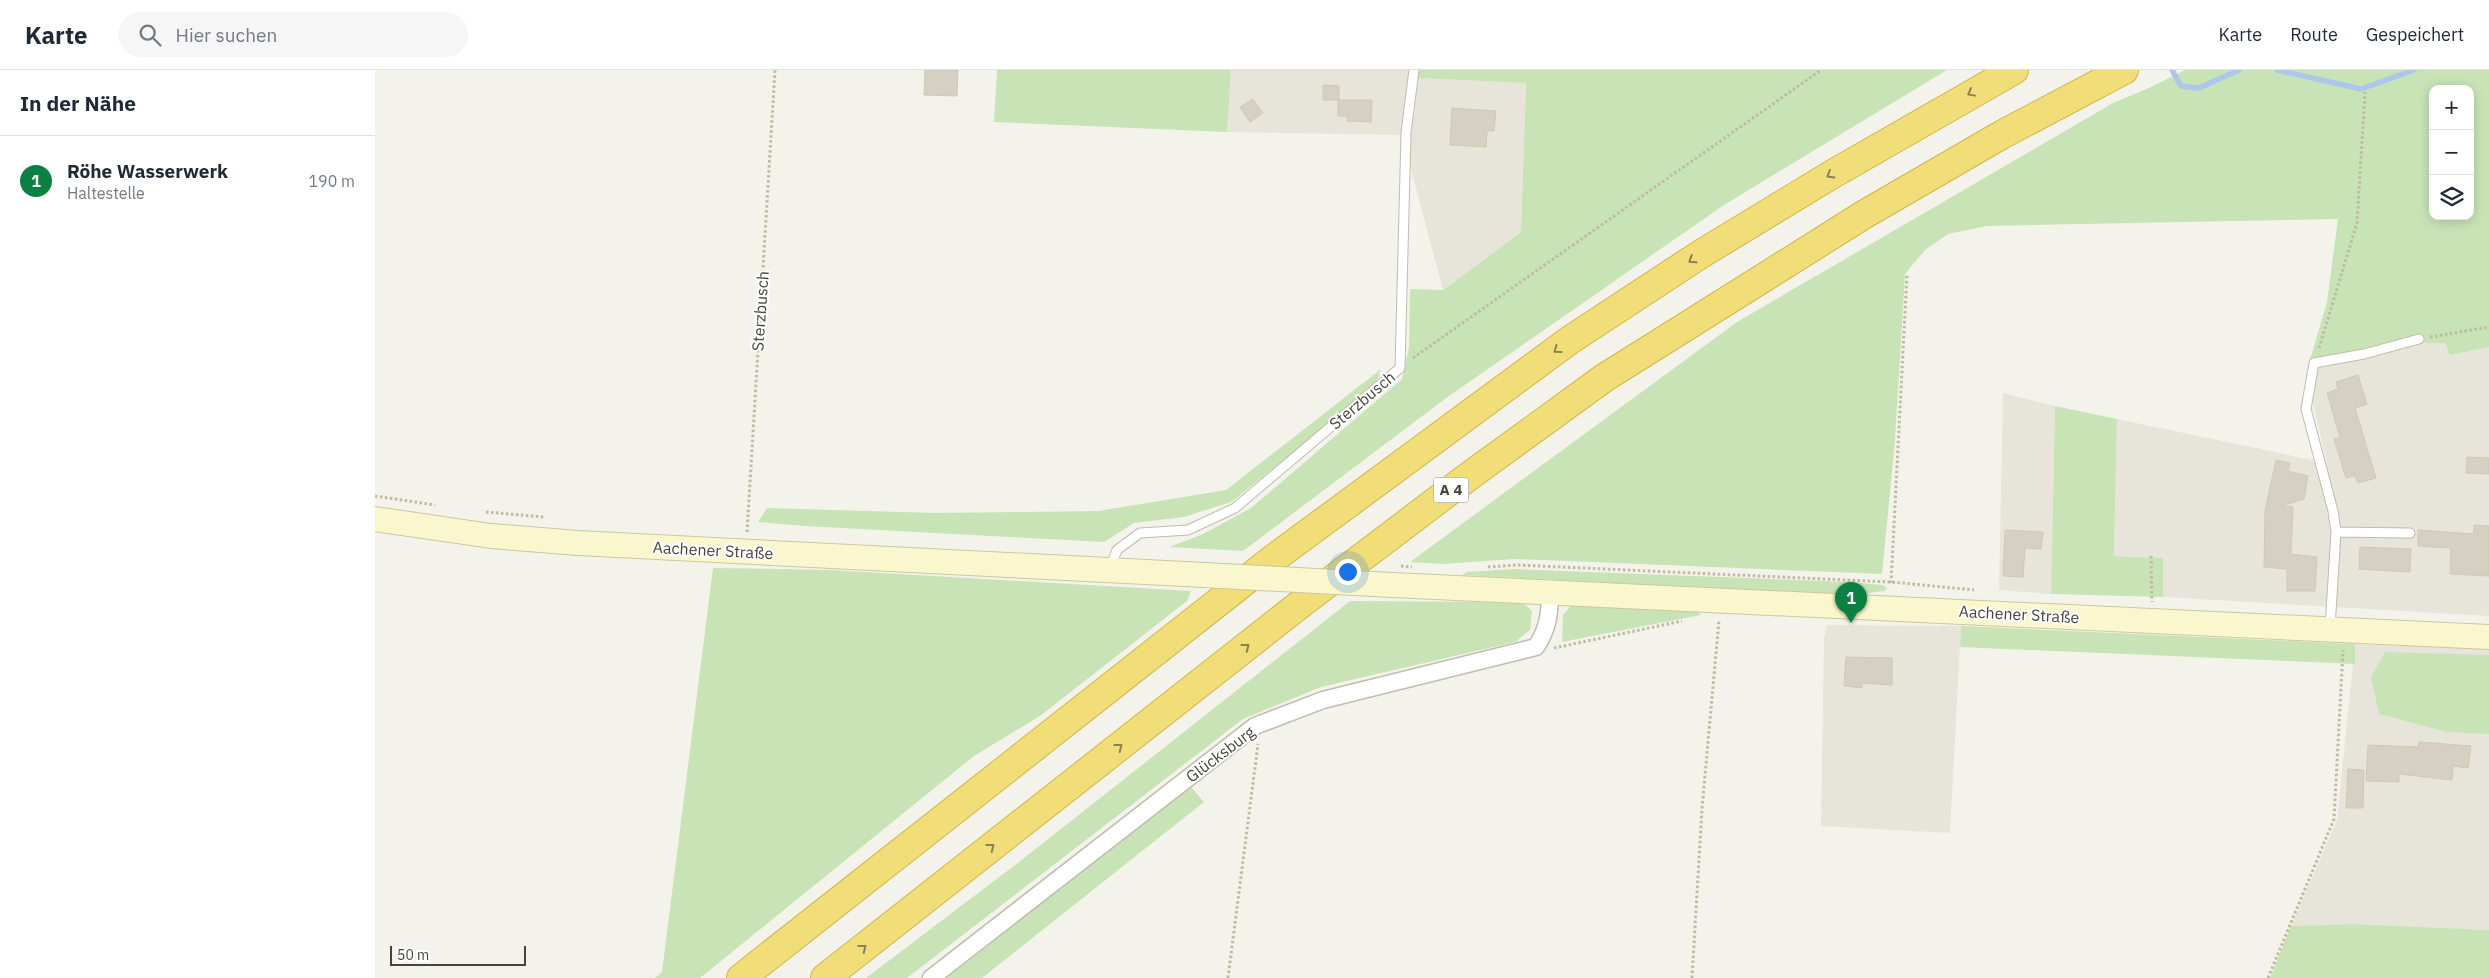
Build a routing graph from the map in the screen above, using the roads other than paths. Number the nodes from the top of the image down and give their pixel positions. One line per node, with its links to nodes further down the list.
1 (1414, 70): 8 (lane, Sterzbusch)
2 (2014, 70): 12 (highway, one-way to 12)
3 (2124, 70): 13 (highway, A 4, one-way to 3)
4 (2419, 339): 6 (lane)
5 (375, 519): 8 (main road, Aachener Straße)
6 (2336, 532): 7 (lane); 10 (lane)
7 (2410, 533)
8 (1109, 570): 9 (main road, Aachener Straße, bridge)
9 (1550, 592): 10 (main road, Aachener Straße); 14 (street, Glücksburg)
10 (2337, 629): 11 (main road, Aachener Straße)
11 (2489, 637)
12 (741, 978)
13 (825, 978)
14 (931, 978)

